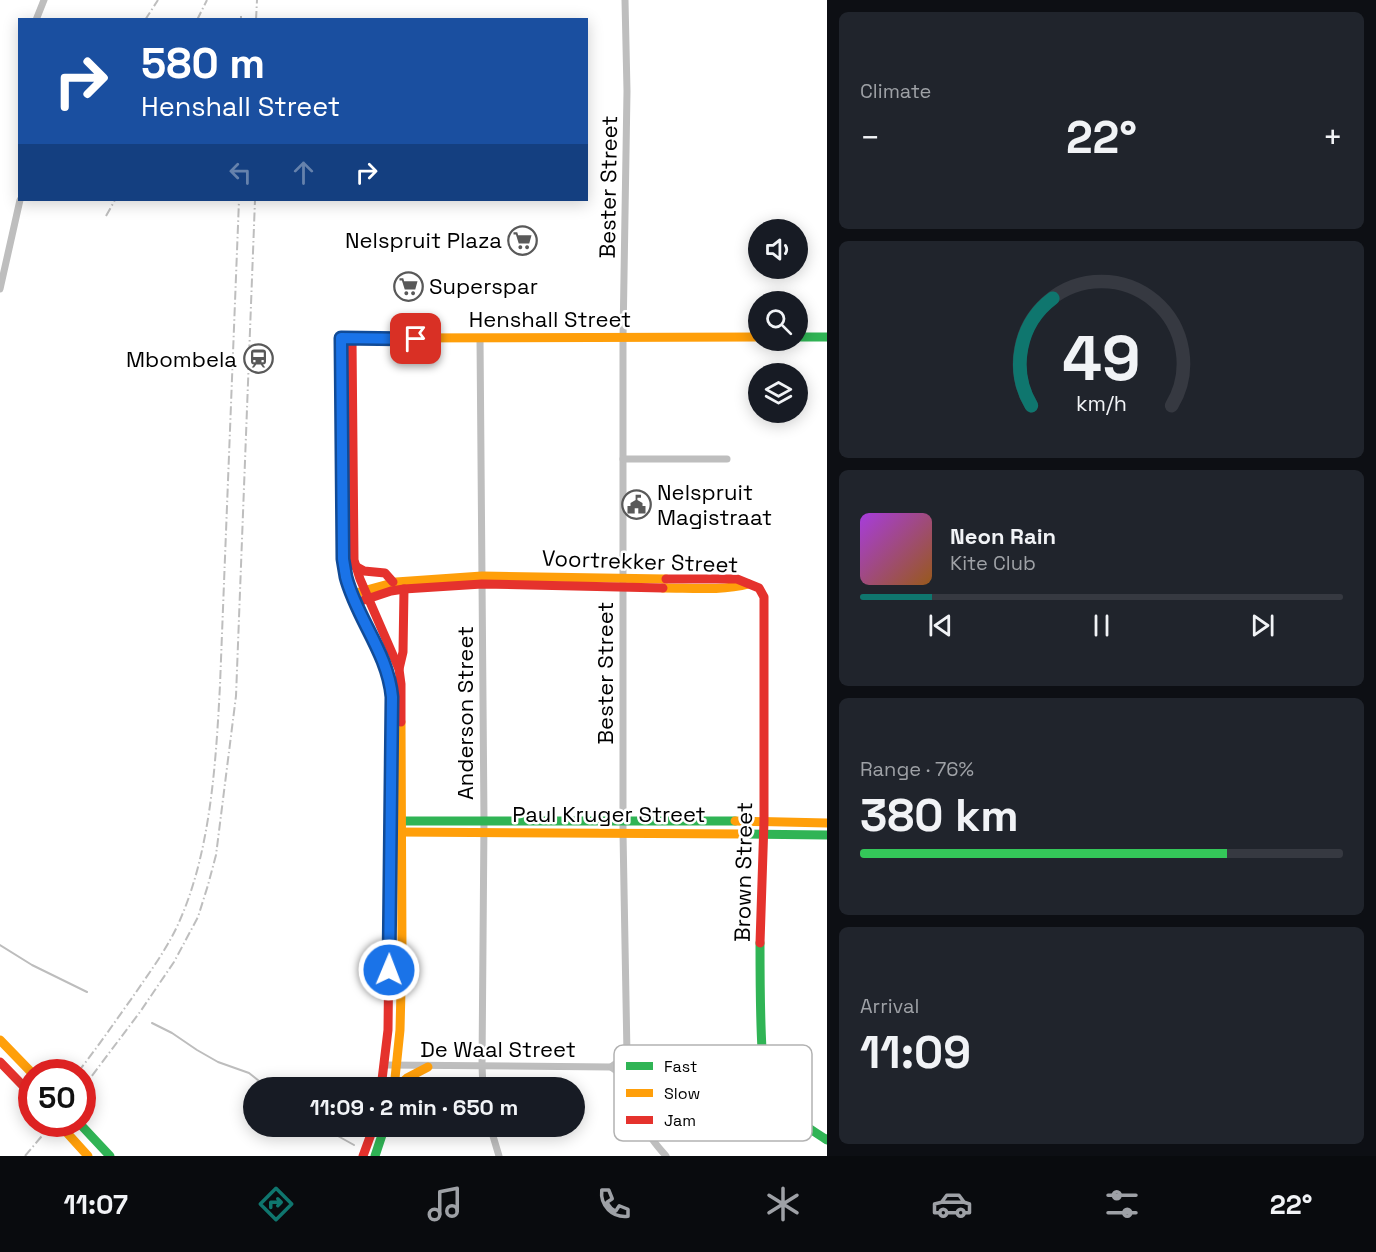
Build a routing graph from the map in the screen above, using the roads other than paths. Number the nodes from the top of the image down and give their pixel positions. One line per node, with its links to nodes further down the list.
1 (45, 0): 3 (street)
2 (626, 0): 10 (street, Bester Street)
3 (37, 18)
4 (20, 201): 5 (street)
5 (0, 289)
6 (748, 337): 10 (street, Henshall Street)
7 (808, 337): 8 (street)
8 (827, 337)
9 (480, 338): 10 (street, Henshall Street); 11 (street, Henshall Street); 15 (street, Anderson Street)
10 (623, 338): 12 (street, Bester Street)
11 (352, 339): 14 (street); 21 (street, Henshall Street)
12 (623, 459): 13 (street); 17 (street, Bester Street)
13 (727, 459)
14 (355, 566): 16 (street); 20 (street)
15 (482, 580): 16 (street, Voortrekker Street); 17 (street, Voortrekker Street); 19 (street, Voortrekker Street); 25 (street, Anderson Street)
16 (393, 582): 20 (street, Voortrekker Street)
17 (623, 584): 18 (street, Voortrekker Street); 27 (street, Bester Street)
18 (749, 584): 26 (street, Brown Street)
19 (404, 589): 20 (street, Voortrekker Street); 22 (street)
20 (367, 594): 21 (street, Voortrekker Street); 22 (street)
21 (354, 599): 24 (street)
22 (399, 669): 23 (street)
23 (401, 820): 24 (street, Paul Kruger Street); 25 (street, Paul Kruger Street); 30 (street)
24 (391, 821): 29 (street)
25 (484, 821): 27 (street, Paul Kruger Street); 31 (street, Anderson Street)
26 (764, 821): 27 (street, Paul Kruger Street); 28 (street, Paul Kruger Street); 33 (street, Brown Street)
27 (623, 822): 32 (street, Bester Street)
28 (827, 823)
29 (390, 832): 30 (street, Paul Kruger Street); 40 (street)
30 (401, 832): 31 (street, Paul Kruger Street); 42 (street)
31 (484, 833): 32 (street, Paul Kruger Street); 44 (street, Anderson Street)
32 (623, 833): 33 (street, Paul Kruger Street); 36 (street, Bester Street)
33 (764, 834): 34 (street, Paul Kruger Street); 37 (street, Brown Street)
34 (827, 835)
35 (0, 1040): 38 (street)
36 (627, 1045)
37 (761, 1045)
38 (18, 1059)
39 (0, 1062): 51 (street)
40 (385, 1065): 42 (street, De Waal Street); 47 (street)
41 (614, 1065): 45 (street)
42 (397, 1066): 43 (street, De Waal Street); 48 (street)
43 (428, 1066): 44 (street, De Waal Street); 49 (street)
44 (482, 1066): 45 (street, De Waal Street); 50 (street, Anderson Street)
45 (611, 1067): 46 (street)
46 (614, 1069)
47 (383, 1077)
48 (396, 1077)
49 (409, 1077)
50 (482, 1077)
51 (18, 1081)
52 (812, 1131): 58 (street, Brown Street)
53 (71, 1137): 60 (street)
54 (92, 1137): 61 (street)
55 (370, 1137): 62 (street)
56 (382, 1137): 63 (street)
57 (493, 1137): 64 (street)
58 (827, 1140)
59 (654, 1141): 65 (street, Bester Street)
60 (88, 1156)
61 (110, 1156)
62 (363, 1156)
63 (375, 1156)
64 (499, 1156)
65 (666, 1156)

